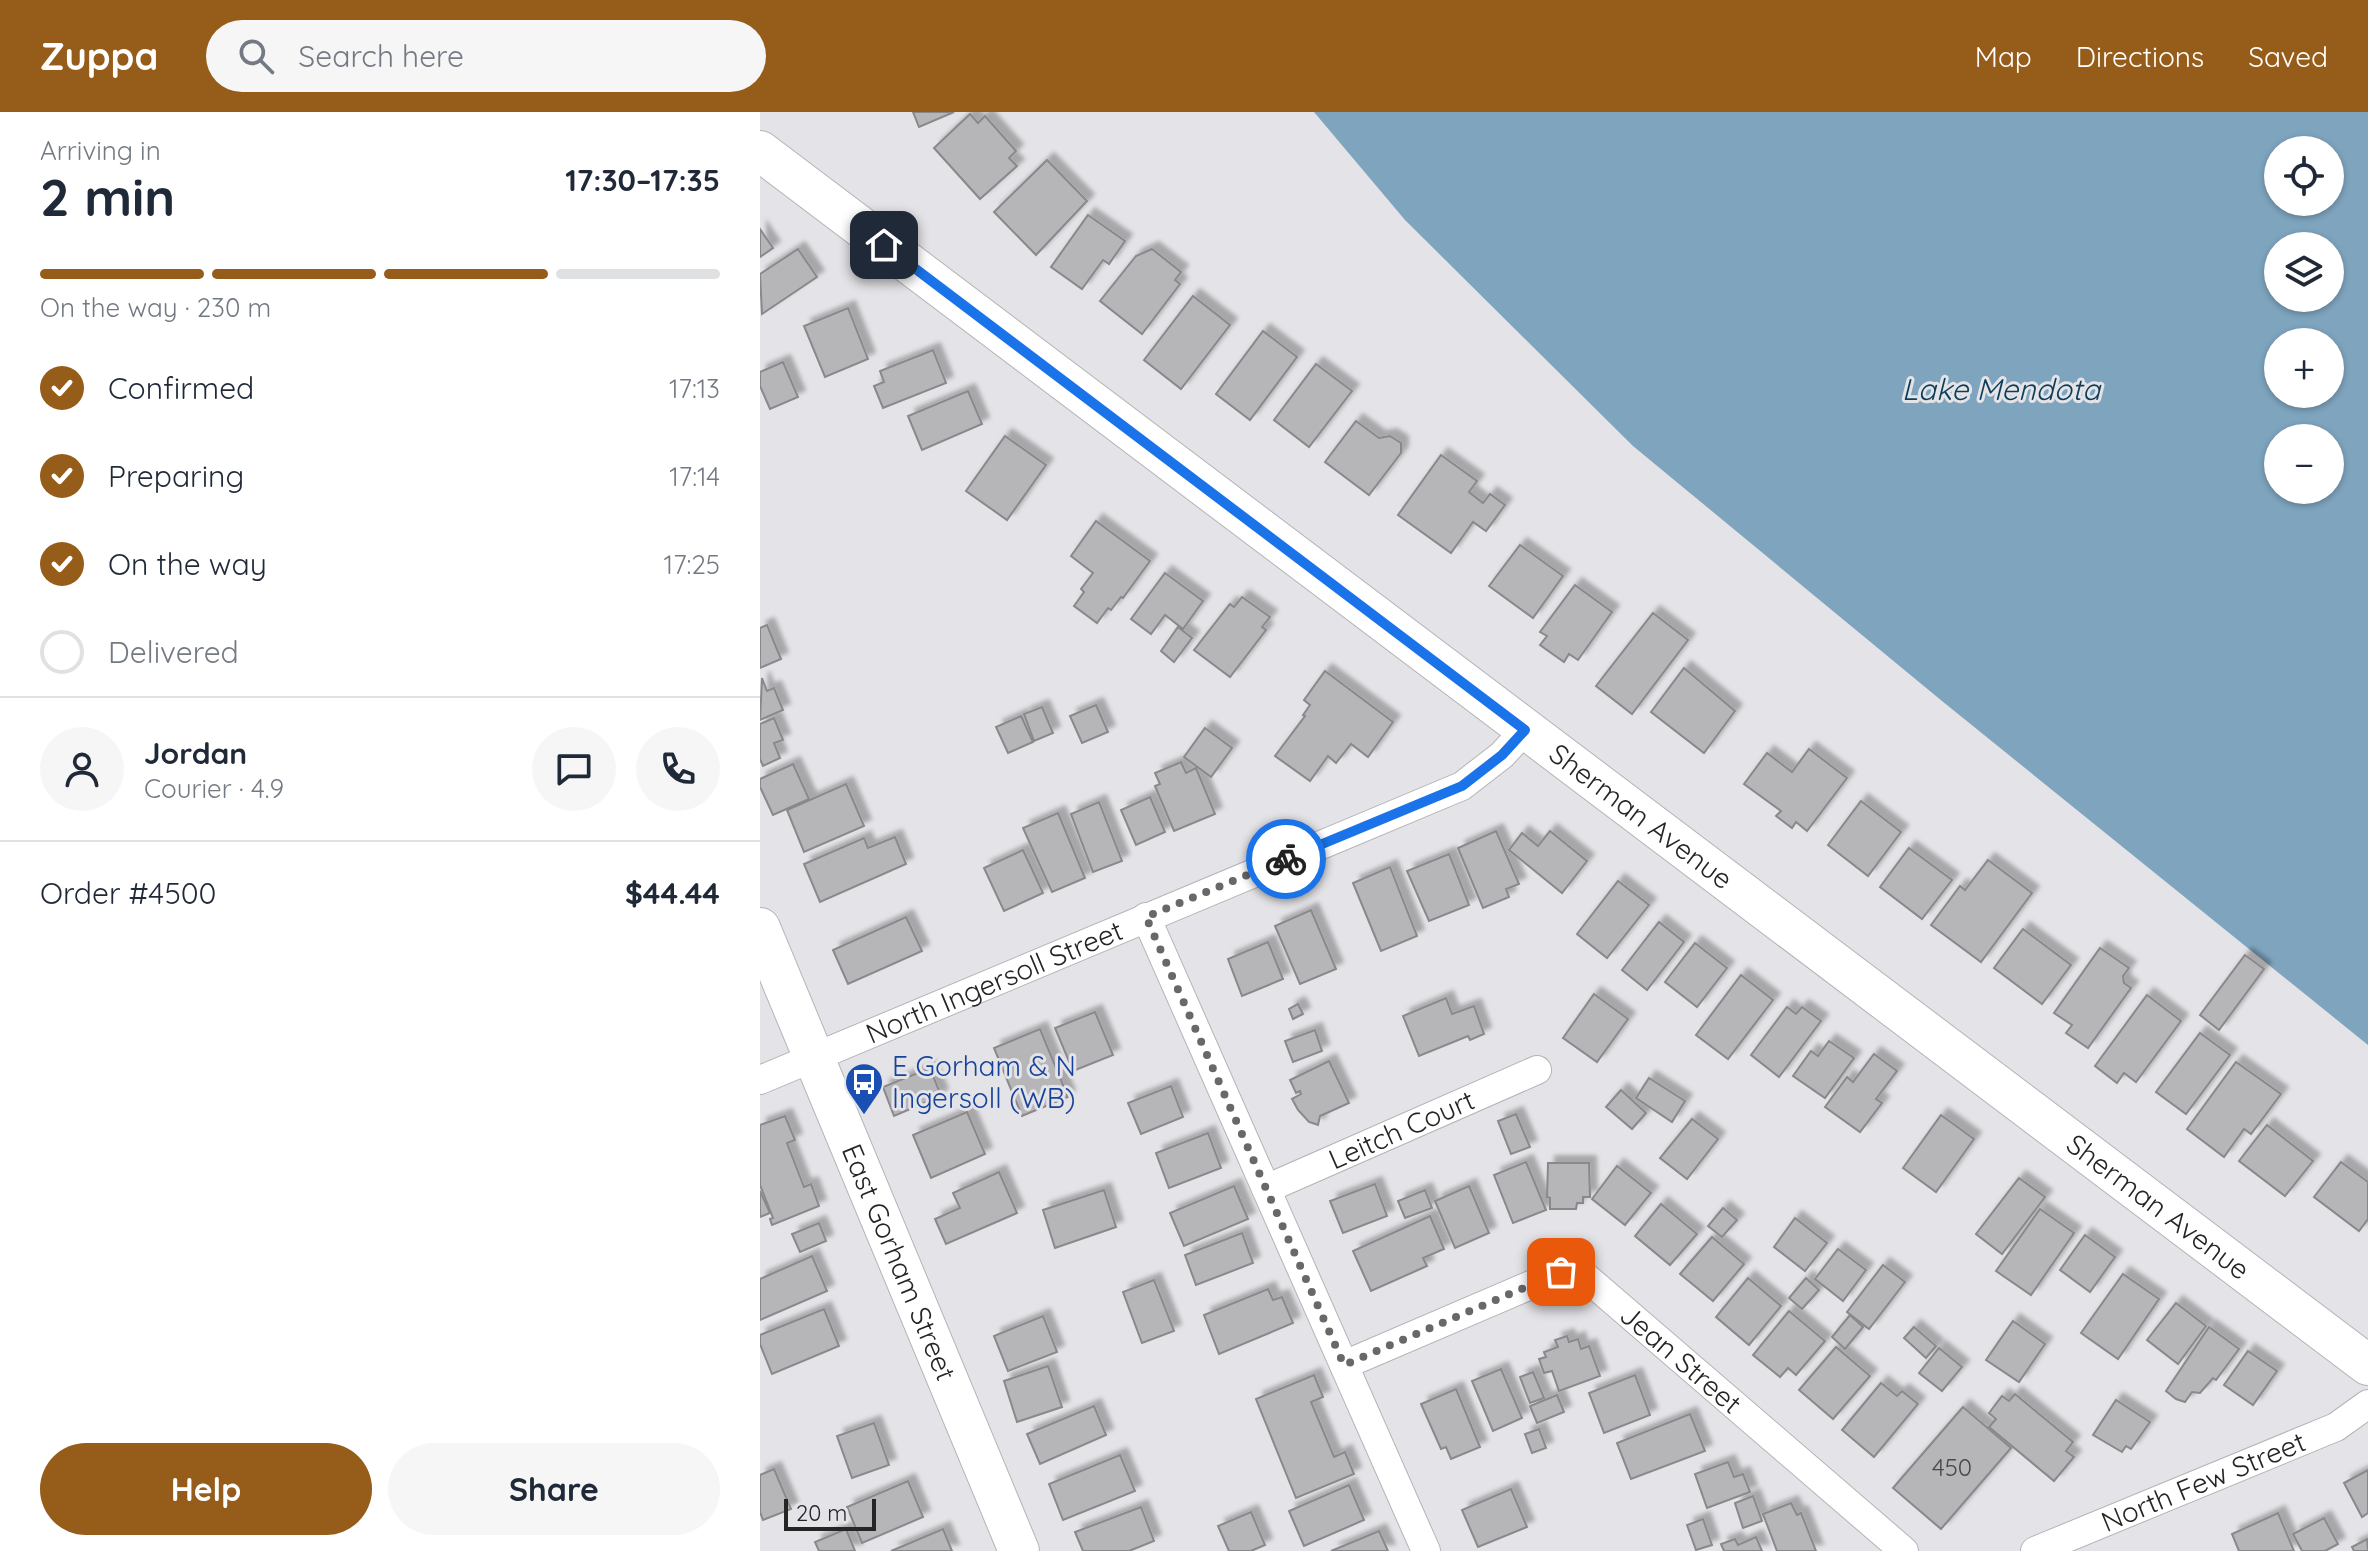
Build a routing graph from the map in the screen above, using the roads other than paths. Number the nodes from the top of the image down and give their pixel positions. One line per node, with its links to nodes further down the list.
1 (760, 151): 2 (street, Sherman Avenue)
2 (1525, 730): 3 (street, North Ingersoll Street); 10 (street, Sherman Avenue)
3 (1146, 917): 5 (street, North Ingersoll Street); 8 (street)
4 (760, 928): 5 (street, East Gorham Street)
5 (815, 1057): 7 (street, North Ingersoll Street); 12 (street, East Gorham Street)
6 (1537, 1070): 8 (street, Leitch Court)
7 (760, 1080)
8 (1266, 1189): 9 (street)
9 (1344, 1365): 13 (street); 14 (street, Jean Street)
10 (2368, 1365)
11 (2368, 1404): 15 (street, North Few Street)
12 (1019, 1551)
13 (1426, 1551)
14 (1904, 1551)
15 (2035, 1551)

